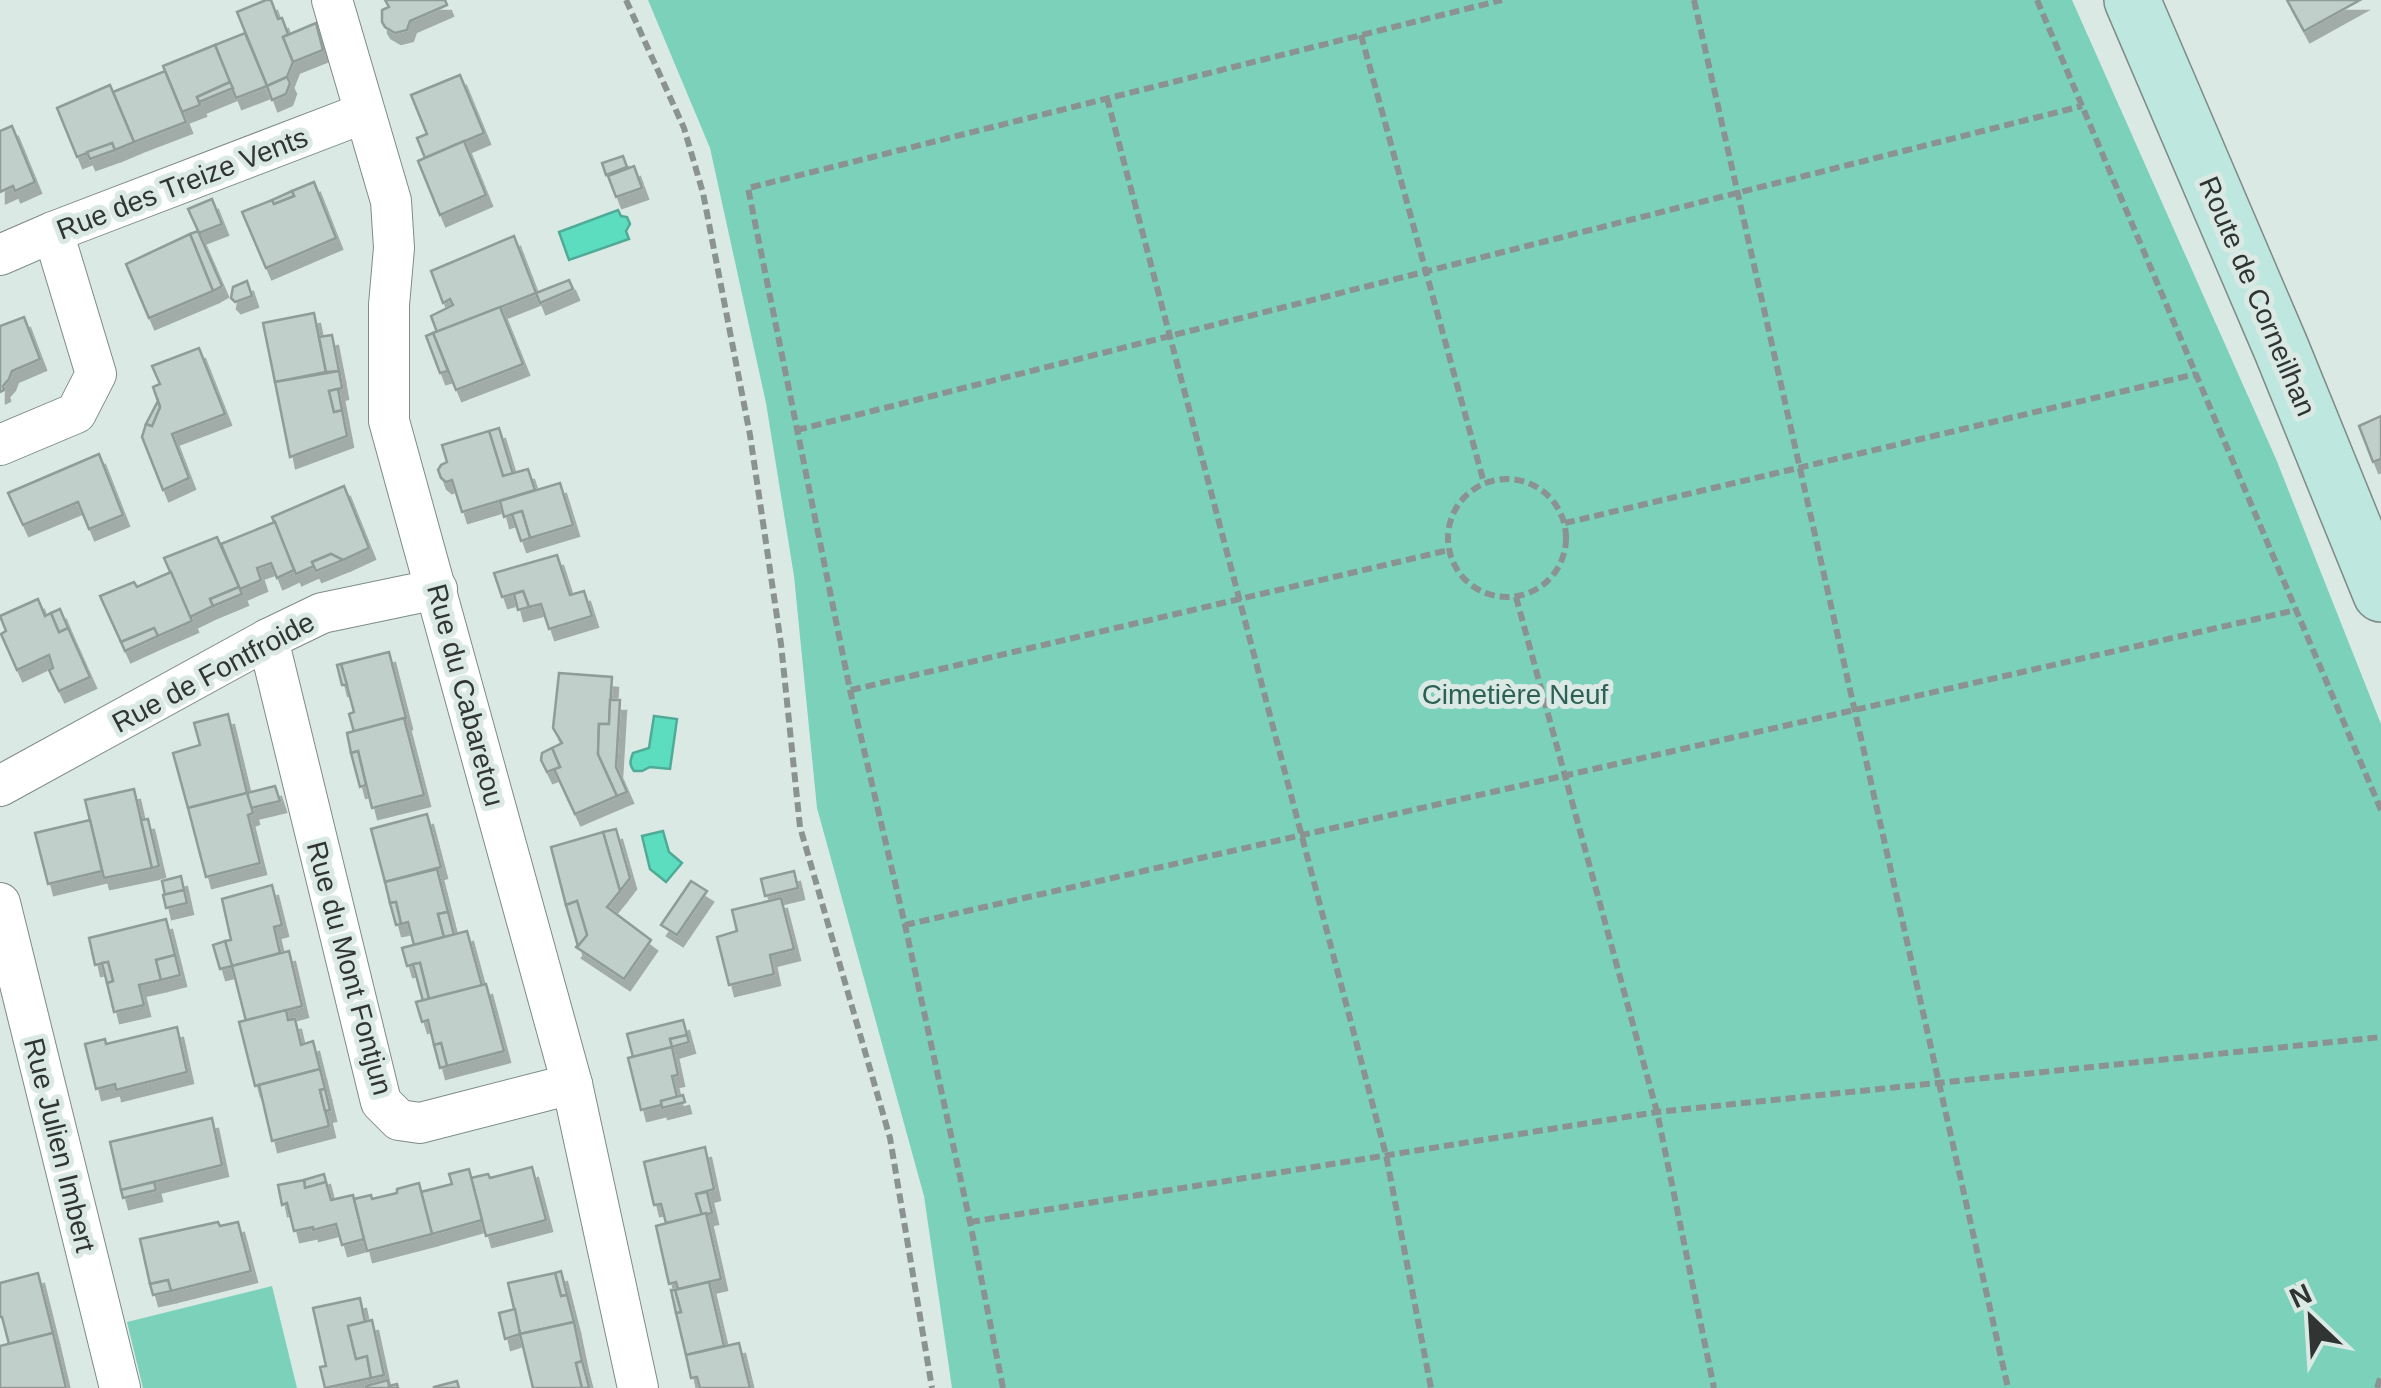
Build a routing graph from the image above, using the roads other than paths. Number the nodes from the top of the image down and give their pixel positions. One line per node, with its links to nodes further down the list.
1 (332, 0): 3 (street, Rue du Cabaretou)
2 (2132, 0): 8 (street, Route de Corneilhan)
3 (364, 113): 4 (street, Rue des Treize Vents); 7 (street, Rue du Cabaretou)
4 (53, 232): 5 (street, Rue des Treize Vents); 6 (street)
5 (0, 255)
6 (0, 445)
7 (437, 589): 9 (street, Rue de Fontfroide); 12 (street, Rue du Cabaretou)
8 (2381, 594)
9 (268, 639): 10 (street, Rue de Fontfroide); 12 (street, Rue du Mont Fontjun)
10 (0, 786)
11 (0, 903): 13 (street, Rue Julien Imbert)
12 (572, 1084): 14 (street, Rue du Cabaretou)
13 (120, 1388)
14 (638, 1388)

